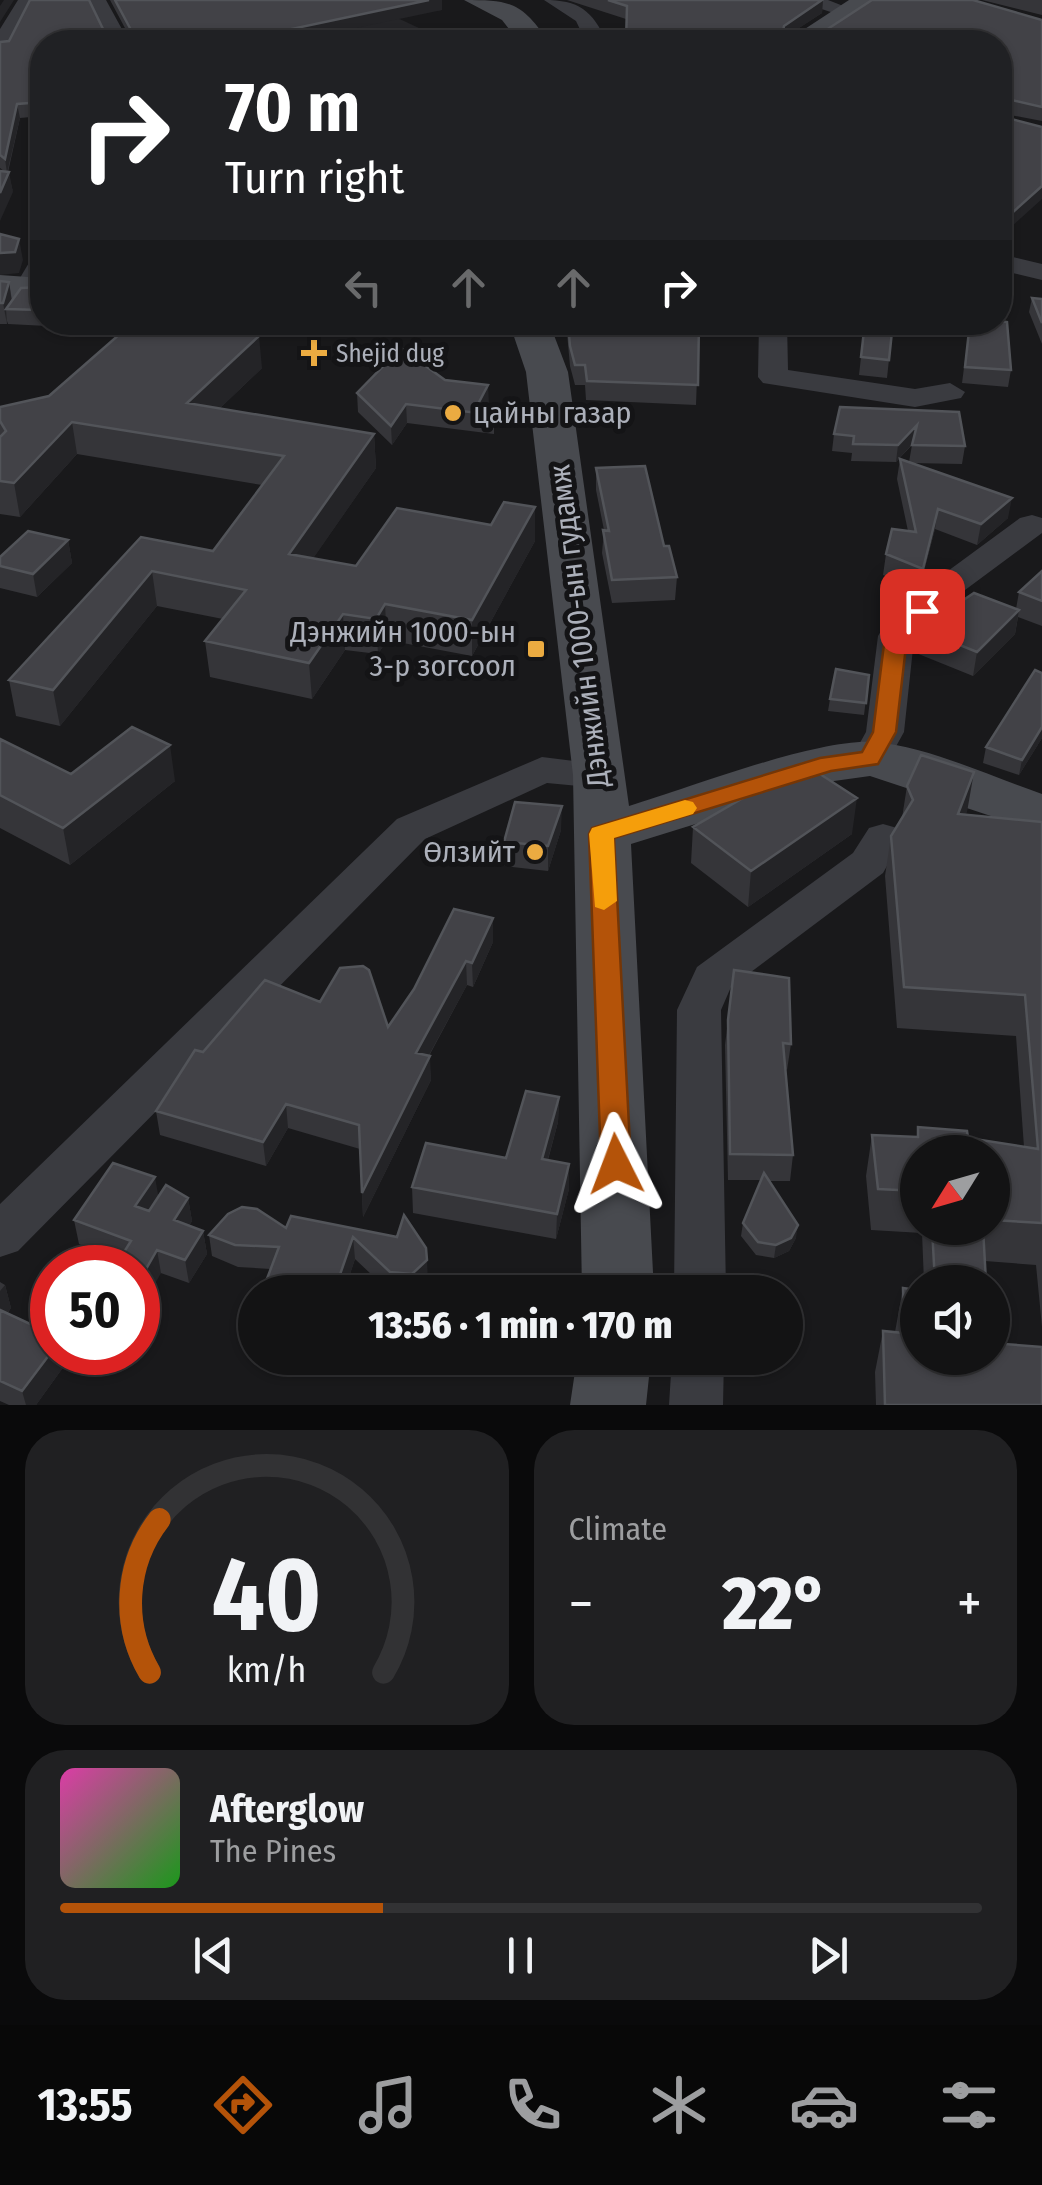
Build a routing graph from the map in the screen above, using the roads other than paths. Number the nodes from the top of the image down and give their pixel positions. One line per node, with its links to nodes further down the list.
1 (28, 0): 11 (street)
2 (96, 0): 7 (street)
3 (478, 0): 8 (main road)
4 (554, 0): 9 (street)
5 (804, 0): 6 (street)
6 (858, 6): 10 (main road)
7 (112, 30)
8 (525, 30)
9 (591, 30)
10 (819, 30)
11 (0, 47)
12 (1042, 256): 13 (street)
13 (1012, 261)
14 (1012, 265): 15 (street)
15 (1042, 272)
16 (534, 335): 21 (main road, Дэнжийн 1000-ын гудамж)
17 (773, 335): 18 (street)
18 (950, 392)
19 (1032, 525): 20 (street)
20 (870, 759): 22 (main road); 23 (main road)
21 (600, 775): 23 (main road, Дэнжийн 1000-ын гудамж); 25 (street)
22 (1042, 814)
23 (601, 834): 26 (main road, Дэнжийн 1000-ын гудамж)
24 (884, 838): 27 (street)
25 (0, 1236)
26 (618, 1275)
27 (701, 1275)
28 (612, 1375): 30 (main road)
29 (697, 1375): 31 (street)
30 (608, 1405)
31 (696, 1405)

